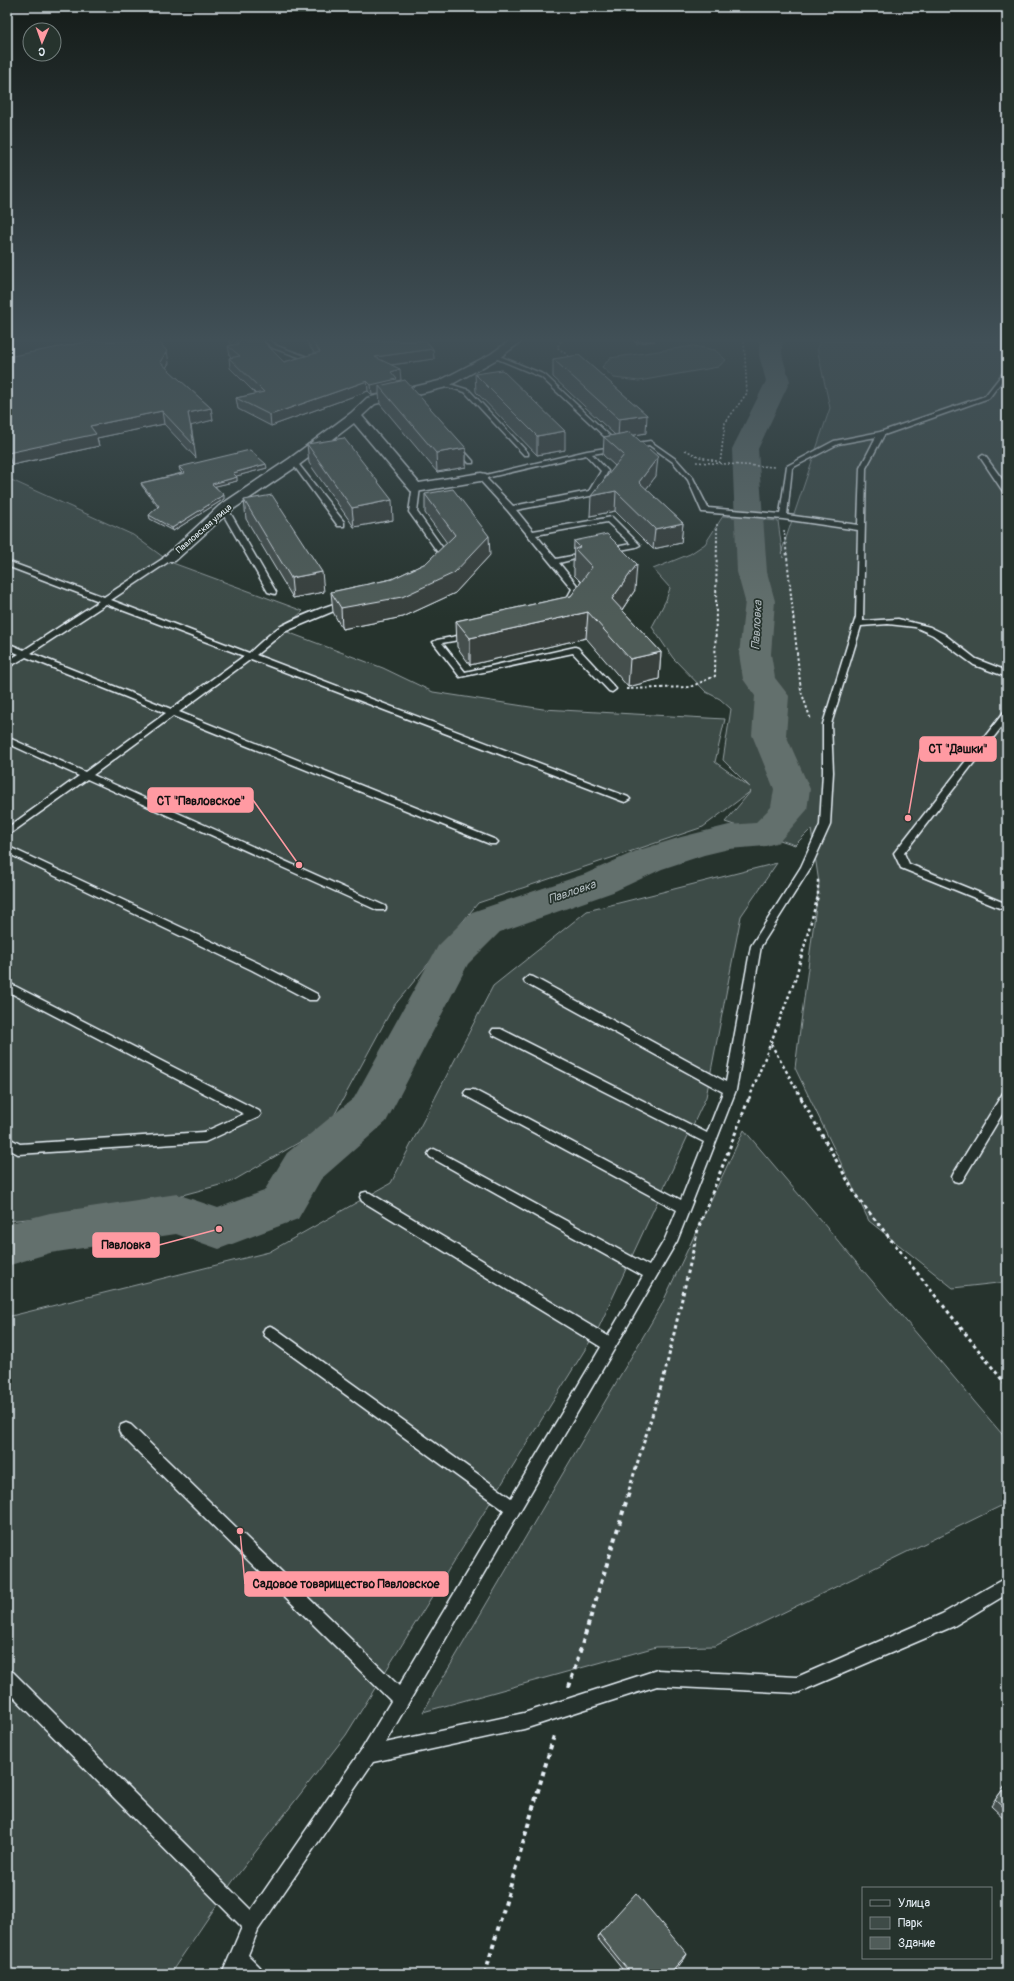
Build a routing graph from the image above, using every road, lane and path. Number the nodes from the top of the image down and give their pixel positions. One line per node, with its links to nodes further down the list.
1 (332, 433): 14 (street, Павловская улица)
2 (370, 433): 19 (street)
3 (507, 433): 11 (lane)
4 (604, 433): 7 (lane)
5 (724, 433): 16 (path)
6 (881, 434): 24 (lane); 26 (lane)
7 (608, 437)
8 (451, 438): 15 (lane)
9 (681, 448): 16 (path)
10 (587, 453): 13 (lane); 18 (lane); 21 (lane)
11 (526, 454)
12 (983, 457): 20 (lane)
13 (675, 461): 16 (path); 23 (lane)
14 (294, 462): 22 (street, Павловская улица); 25 (lane)
15 (471, 462)
16 (720, 463): 17 (path)
17 (767, 467)
18 (481, 477): 19 (street); 21 (lane)
19 (416, 488): 31 (lane)
20 (1007, 491)
21 (511, 509): 27 (lane)
22 (224, 510): 28 (street, Павловская улица); 32 (lane)
23 (719, 512): 24 (lane); 43 (path)
24 (783, 518): 26 (lane); 46 (path)
25 (341, 524)
26 (862, 528): 36 (lane)
27 (531, 534): 29 (lane); 29 (lane)
28 (170, 558): 34 (lane)
29 (554, 562): 35 (lane)
30 (7, 563): 34 (lane)
31 (432, 564)
32 (272, 592)
33 (351, 601): 40 (lane)
34 (104, 602): 39 (lane); 40 (lane)
35 (566, 609)
36 (858, 624): 42 (lane); 52 (lane)
37 (484, 632): 43 (lane)
38 (7, 646): 39 (lane)
39 (25, 653): 41 (lane); 44 (lane)
40 (250, 656): 44 (lane); 49 (lane)
41 (7, 665)
42 (1007, 674)
43 (612, 689)
44 (172, 713): 48 (lane); 51 (lane)
45 (1007, 714): 55 (lane)
46 (811, 720)
47 (7, 740): 48 (lane)
48 (87, 775): 50 (lane); 54 (lane)
49 (625, 799)
50 (7, 833)
51 (493, 842)
52 (817, 843): 60 (path); 61 (lane)
53 (7, 849): 58 (lane)
54 (381, 908)
55 (1007, 908)
56 (529, 980): 61 (lane)
57 (7, 986): 65 (lane)
58 (313, 997)
59 (497, 1032): 64 (lane)
60 (771, 1043): 73 (path); 79 (path)
61 (730, 1090): 64 (lane)
62 (470, 1094): 69 (lane)
63 (1007, 1096): 67 (lane)
64 (710, 1140): 69 (lane)
65 (7, 1142)
66 (434, 1154): 70 (lane)
67 (958, 1177)
68 (366, 1197): 72 (lane)
69 (684, 1208): 70 (lane)
70 (652, 1274): 72 (lane)
71 (270, 1332): 75 (lane)
72 (610, 1345): 75 (lane)
73 (1007, 1386)
74 (126, 1430): 78 (lane)
75 (513, 1508): 78 (lane)
76 (1007, 1585): 79 (lane)
77 (7, 1678): 81 (lane)
78 (401, 1699): 80 (lane)
79 (562, 1708): 80 (lane); 85 (path)
80 (368, 1755): 81 (lane)
81 (252, 1924): 82 (lane)
82 (238, 1957): 83 (lane); 84 (lane)
83 (231, 1974)
84 (253, 1974)
85 (485, 1974)

